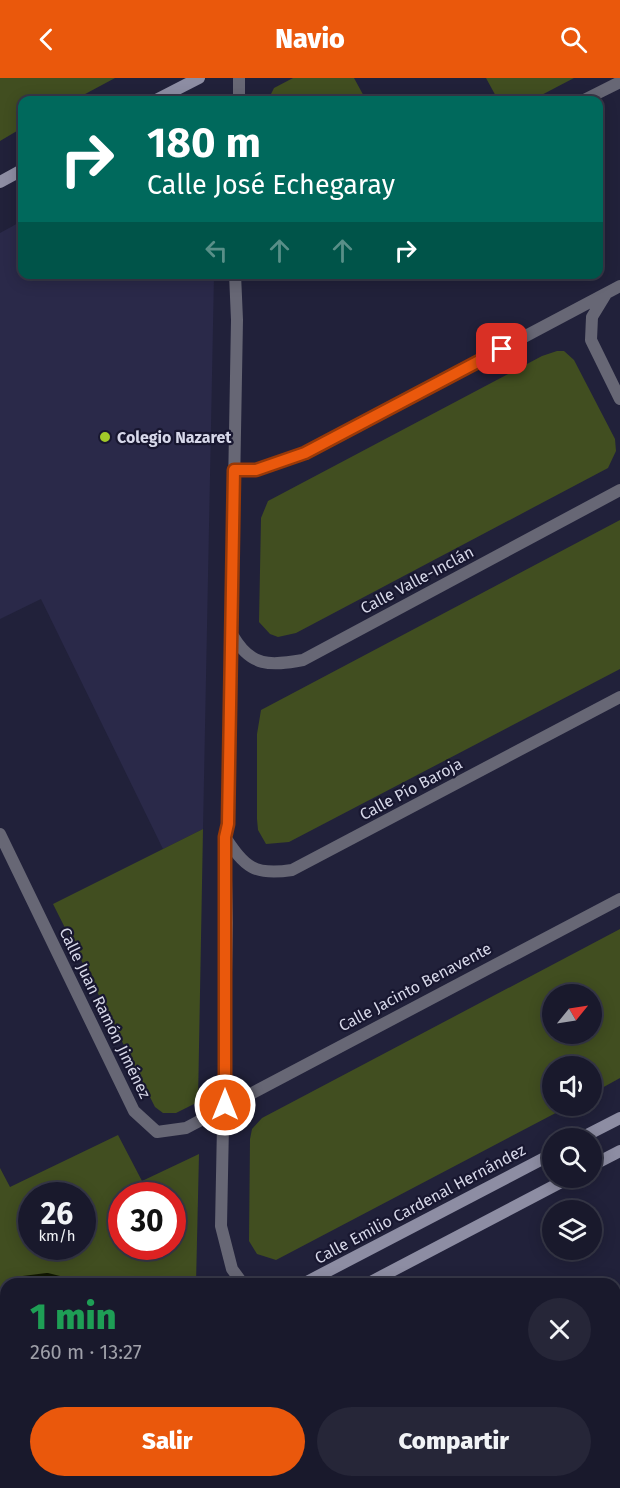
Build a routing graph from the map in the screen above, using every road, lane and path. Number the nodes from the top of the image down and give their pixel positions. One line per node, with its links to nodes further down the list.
1 (199, 78): 4 (main road)
2 (239, 78): 5 (street)
3 (620, 82): 6 (street)
4 (164, 96)
5 (239, 96)
6 (592, 96)
7 (18, 172): 8 (main road)
8 (0, 182)
9 (235, 279): 13 (street)
10 (620, 286): 11 (street)
11 (607, 293): 12 (street); 13 (street)
12 (620, 399)
13 (234, 470): 15 (street)
14 (620, 490): 15 (street, Calle Valle-Inclán)
15 (232, 635): 18 (street)
16 (620, 697): 18 (street, Calle Pío Baroja)
17 (0, 834): 20 (street, Calle Juan Ramón Jiménez)
18 (225, 837): 20 (street)
19 (620, 899): 20 (street, Calle Jacinto Benavente)
20 (225, 1105): 27 (street)
21 (620, 1118): 22 (main road)
22 (600, 1128)
23 (620, 1150): 25 (main road)
24 (542, 1159): 28 (main road, Calle Emilio Cardenal Hernández)
25 (602, 1160)
26 (550, 1188): 29 (main road)
27 (239, 1278)
28 (314, 1278)
29 (378, 1278)

